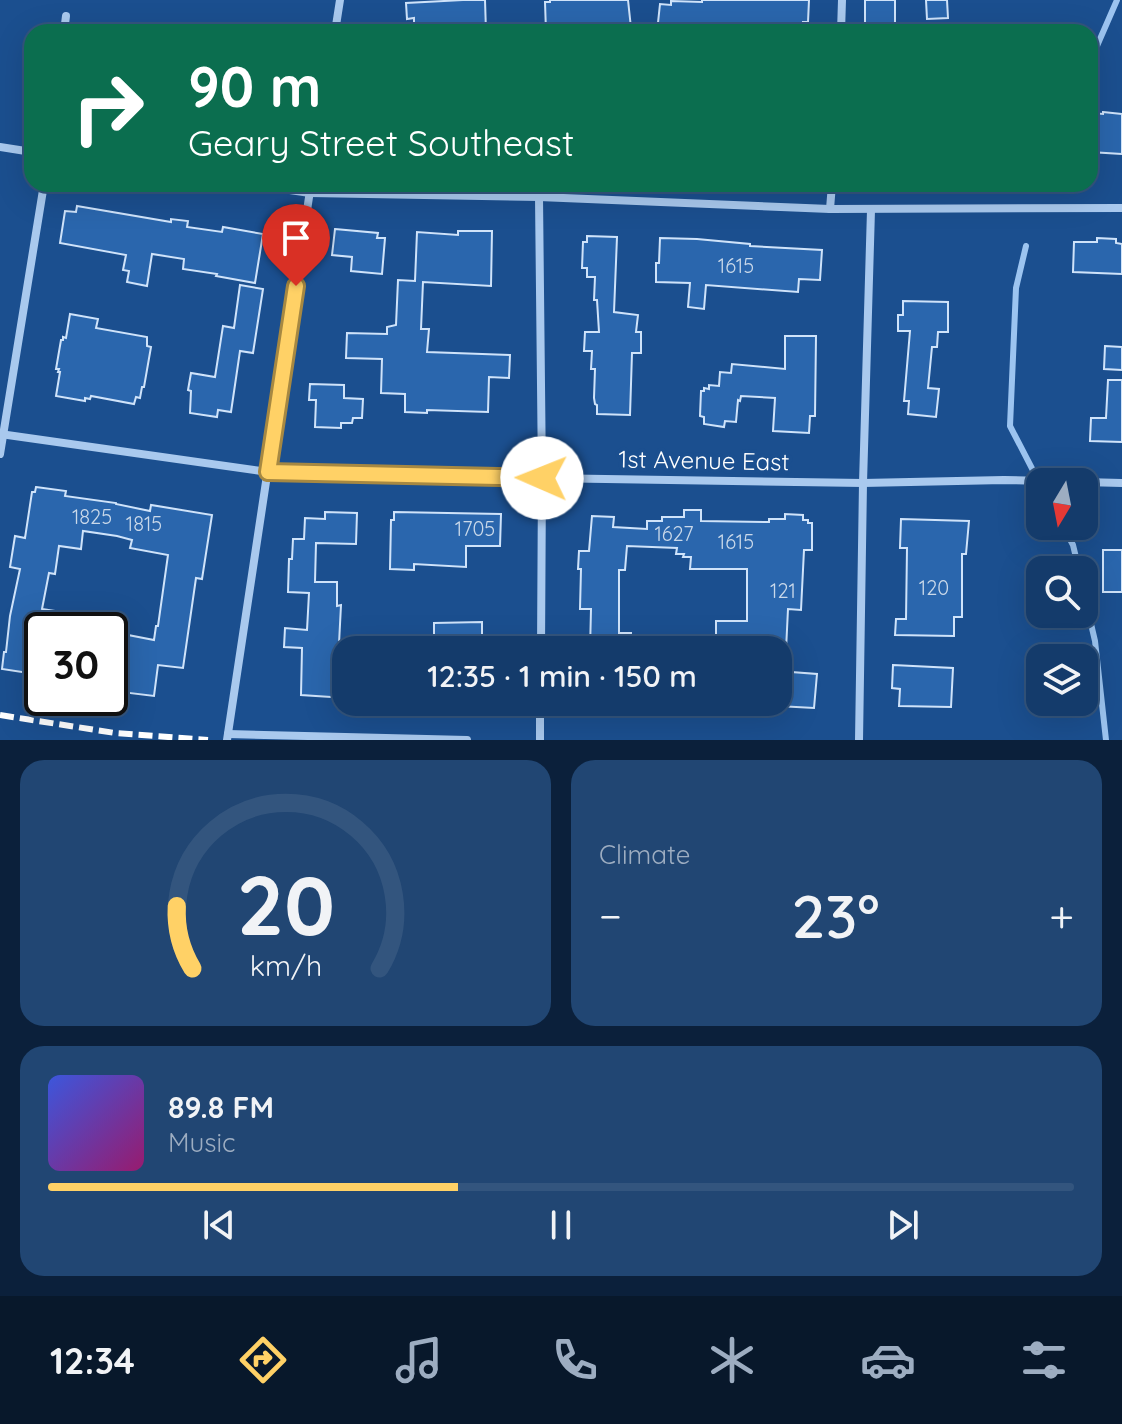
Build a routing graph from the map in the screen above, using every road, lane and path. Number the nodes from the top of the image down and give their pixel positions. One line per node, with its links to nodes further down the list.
1 (340, 0): 5 (street)
2 (842, 0): 6 (street)
3 (66, 16): 4 (street)
4 (65, 24)
5 (336, 24)
6 (841, 24)
7 (0, 147): 8 (street)
8 (24, 151)
9 (43, 192): 17 (street)
10 (310, 192): 19 (street)
11 (412, 192): 13 (street)
12 (831, 192): 15 (street)
13 (539, 197): 15 (street); 20 (street)
14 (1122, 208): 16 (street)
15 (830, 209): 16 (street)
16 (871, 210): 21 (street)
17 (2, 434): 18 (street); 19 (street, 1st Avenue East)
18 (0, 454)
19 (268, 472): 20 (street, 1st Avenue East); 25 (street)
20 (542, 478): 21 (street, 1st Avenue East); 23 (street)
21 (863, 483): 22 (street, 1st Avenue East); 28 (street)
22 (1122, 483)
23 (541, 636)
24 (540, 716): 27 (street)
25 (228, 737): 26 (street)
26 (467, 740)
27 (540, 740)
28 (859, 740)

